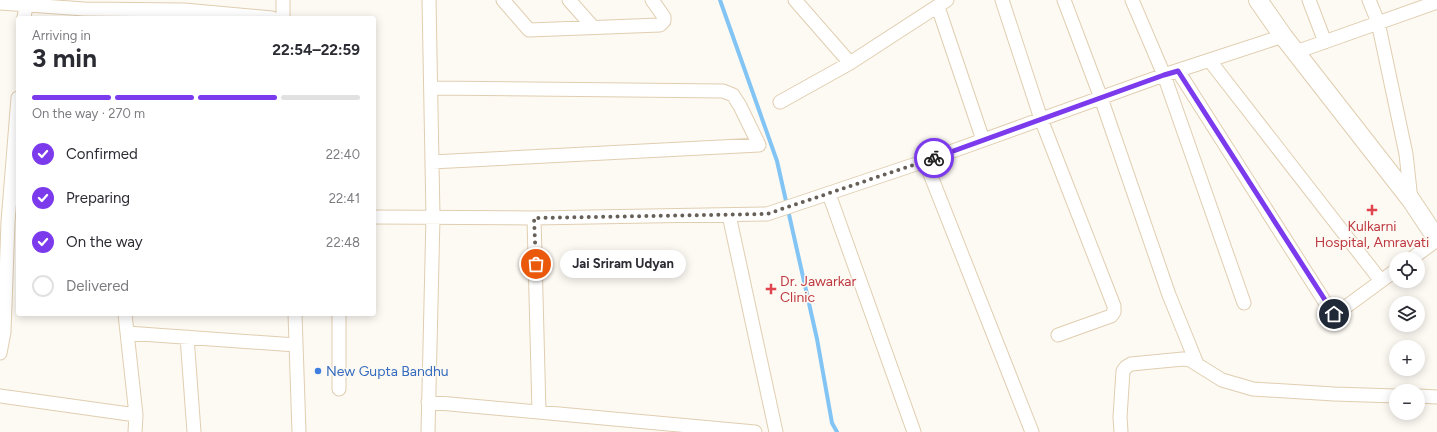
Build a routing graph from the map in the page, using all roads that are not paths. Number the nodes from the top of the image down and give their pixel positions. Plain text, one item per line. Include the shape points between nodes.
1 (283, 0) edge
2 (429, 0) edge
3 (503, 0) edge
4 (569, 0) edge
5 (652, 0) edge
6 (795, 0) edge
7 (805, 0) edge
8 (1002, 0) edge
9 (1064, 0) edge
10 (1132, 0) edge
11 (1258, 0) edge
12 (1309, 0) edge
13 (1369, 0) edge
14 (1437, 2) edge
15 (0, 3) edge
16 (58, 3) edge
17 (942, 3) edge
18 (26, 5) junction
19 (155, 5) edge
20 (83, 14) edge
21 (183, 14) edge
22 (805, 14) junction
23 (24, 16) edge
24 (228, 16) edge
25 (283, 16) edge
26 (1378, 22) junction
27 (592, 27) junction
28 (1283, 36) junction
29 (1325, 42) junction
30 (1296, 52) junction
31 (1210, 61) junction
32 (850, 63) junction
33 (1178, 71) junction
34 (1164, 75) junction
35 (431, 88) junction
36 (1101, 98) junction
37 (780, 102) dead end
38 (1041, 119) junction
39 (16, 126) edge
40 (983, 140) junction
41 (432, 162) junction
42 (925, 162) junction
43 (829, 194) junction
44 (1411, 200) junction
45 (729, 215) junction
46 (376, 217) edge
47 (432, 217) junction
48 (534, 218) junction
49 (9, 222) edge
50 (1437, 239) edge
51 (1420, 252) edge
52 (1389, 275) edge
53 (1381, 281) junction
54 (1244, 303) dead end
55 (125, 316) edge
56 (295, 316) edge
57 (339, 316) edge
58 (2, 332) edge
59 (127, 333) junction
60 (1058, 335) dead end
61 (187, 337) junction
62 (296, 345) junction
63 (0, 353) edge
64 (1197, 364) junction
65 (339, 389) dead end
66 (0, 396) edge
67 (1389, 396) edge
68 (1425, 396) edge
69 (1437, 397) edge
70 (428, 402) junction
71 (539, 412) junction
72 (136, 415) junction
73 (135, 432) edge
74 (194, 432) edge
75 (299, 432) edge
76 (428, 432) edge
77 (755, 432) edge
78 (776, 432) edge
79 (914, 432) edge
80 (1032, 432) edge
81 (1121, 432) edge

1 - 25 street
2 - 35 street
3 - 27 street via 529,30
4 - 27 street
5 - 27 street via 664,17 664,22 660,25
6 - 22 street
7 - 22 street
8 - 38 street
9 - 36 street
10 - 34 street
11 - 28 main road
12 - 29 street
13 - 26 street
14 - 26 street
15 - 18 street
16 - 18 street
16 - 20 street
17 - 32 street
17 - 40 street
18 - 23 street
19 - 20 street
19 - 21 street
21 - 24 street
22 - 32 street
26 - 29 street
26 - 44 street via 1406,154
28 - 30 main road
28 - 31 street
29 - 30 street
30 - 44 main road
31 - 33 street
31 - 53 street
32 - 37 street
33 - 34 street
33 - 53 street via 1332,313 1336,314
34 - 36 street
34 - 54 street
35 - 41 street
35 - 41 street via 723,91 733,95 759,145
36 - 38 street
36 - 64 street
38 - 40 street
38 - 60 street via 1114,306 1111,316
39 - 49 street
40 - 42 street
41 - 47 street
42 - 43 street
42 - 80 street
43 - 45 street via 767,214
43 - 79 street
44 - 50 main road
45 - 48 street
45 - 78 street
46 - 47 street
47 - 48 street
47 - 70 street
48 - 71 street
49 - 58 street
50 - 51 street
52 - 53 street
55 - 59 street
56 - 62 street
57 - 65 street
58 - 63 street
59 - 61 street
59 - 72 street
61 - 62 street
61 - 74 street
62 - 75 street
64 - 67 street via 1222,380 1253,389
64 - 81 street via 1183,359 1131,364 1126,367 1123,371
66 - 72 street
68 - 69 street
70 - 71 street
70 - 76 street
71 - 77 street
72 - 73 street

